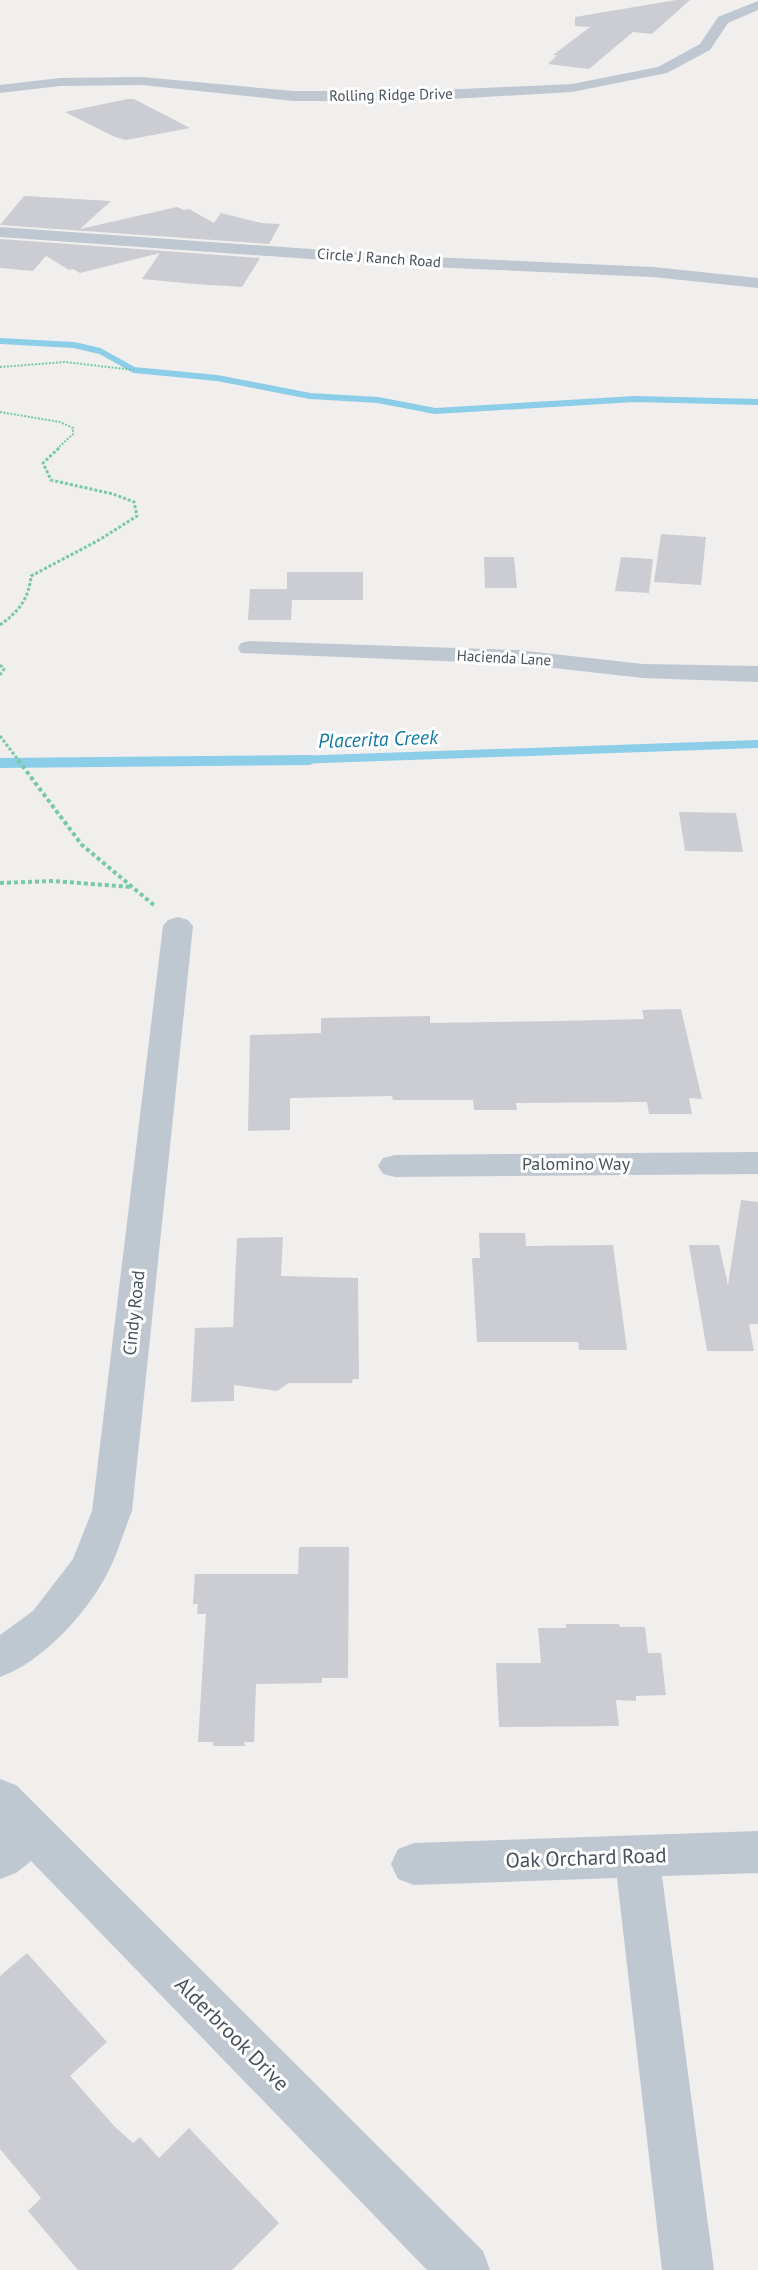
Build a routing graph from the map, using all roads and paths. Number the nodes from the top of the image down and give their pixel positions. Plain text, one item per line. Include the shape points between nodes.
1 (758, 5) edge
2 (0, 89) edge
3 (0, 232) edge
4 (758, 283) edge
5 (0, 367) edge
6 (134, 370) dead end
7 (0, 412) edge
8 (0, 625) edge
9 (250, 648) dead end
10 (0, 665) edge
11 (758, 674) edge
12 (0, 675) edge
13 (0, 736) edge
14 (0, 883) edge
15 (132, 887) junction
16 (178, 926) joint
17 (758, 1163) edge
18 (395, 1166) dead end
19 (0, 1659) edge
20 (0, 1799) edge
21 (17, 1845) edge
22 (758, 1852) edge
23 (637, 1857) junction
24 (414, 1864) dead end
25 (464, 2270) edge
26 (688, 2270) edge

1 - 2 street, Rolling Ridge Drive via 723,20 705,47 662,70 572,88 417,96 293,96 142,81 60,82
3 - 4 street, Circle J Ranch Road via 409,261 653,272
5 - 6 path via 64,362
7 - 8 path via 60,422 73,428 73,434 43,463 51,480 134,502 137,516 118,531 31,576 30,593 18,612
9 - 11 street, Hacienda Lane via 518,657 643,671
10 - 12 path via 4,669
13 - 15 path via 82,845
14 - 15 path via 53,880
15 - 16 path
16 - 19 street, Cindy Road via 112,1511 90,1567 48,1623
17 - 18 street, Palomino Way
20 - 21 street, Alderbrook Drive
21 - 25 street, Alderbrook Drive
22 - 23 street, Oak Orchard Road
23 - 24 street, Oak Orchard Road
23 - 26 street

